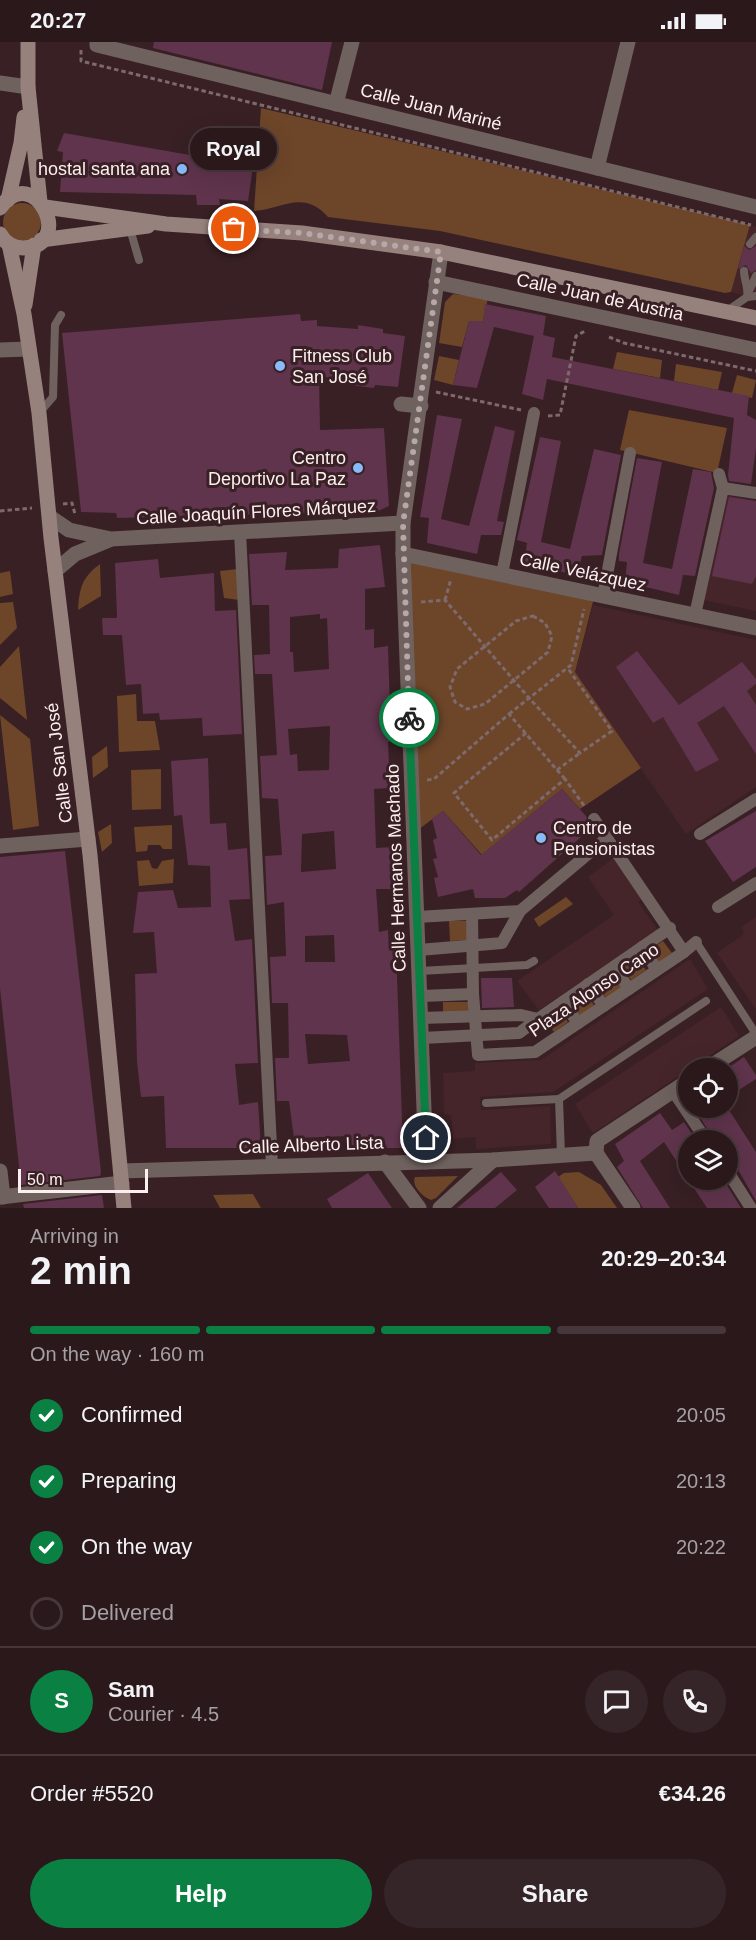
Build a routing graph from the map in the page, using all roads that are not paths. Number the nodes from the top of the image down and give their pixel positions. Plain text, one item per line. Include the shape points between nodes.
1 (28, 42) edge
2 (352, 42) edge
3 (628, 42) edge
4 (97, 44) edge
5 (0, 83) edge
6 (28, 87) junction
7 (336, 104) junction
8 (597, 168) junction
9 (3, 204) edge
10 (43, 204) junction
11 (756, 207) edge
12 (166, 224) junction
13 (130, 229) junction
14 (756, 237) edge
15 (3, 238) edge
16 (38, 243) junction
17 (750, 244) dead end
18 (441, 252) junction
19 (139, 260) dead end
20 (744, 270) dead end
21 (756, 276) edge
22 (436, 282) junction
23 (752, 293) edge
24 (726, 311) junction
25 (24, 314) junction
26 (61, 315) dead end
27 (756, 318) edge
28 (28, 349) junction
29 (0, 350) edge
30 (756, 350) edge
31 (401, 404) dead end
32 (421, 406) junction
33 (39, 413) junction
34 (534, 413) road end
35 (630, 453) dead end
36 (719, 474) dead end
37 (723, 488) junction
38 (756, 494) edge
39 (50, 512) junction
40 (403, 524) junction
41 (240, 532) junction
42 (111, 539) junction
43 (403, 554) junction
44 (55, 571) junction
45 (502, 574) junction
46 (596, 594) junction
47 (695, 615) junction
48 (756, 628) edge
49 (756, 799) edge
50 (594, 819) road end
51 (700, 834) dead end
52 (607, 838) junction
53 (88, 839) junction
54 (0, 846) edge
55 (756, 883) edge
56 (718, 907) dead end
57 (520, 911) junction
58 (472, 914) junction
59 (417, 917) junction
60 (670, 928) junction
61 (696, 942) joint
62 (472, 946) junction
63 (642, 947) junction
64 (419, 950) junction
65 (684, 952) junction
66 (534, 961) dead end
67 (614, 967) junction
68 (471, 968) junction
69 (657, 970) junction
70 (420, 971) junction
71 (588, 984) junction
72 (629, 989) junction
73 (473, 994) junction
74 (421, 996) junction
75 (706, 1001) dead end
76 (563, 1002) junction
77 (604, 1006) junction
78 (475, 1016) junction
79 (422, 1018) junction
80 (538, 1019) junction
81 (578, 1023) junction
82 (756, 1035) edge
83 (476, 1036) junction
84 (422, 1038) junction
85 (723, 1058) edge
86 (678, 1088) edge
87 (673, 1091) junction
88 (559, 1100) junction
89 (486, 1102) dead end
90 (699, 1130) edge
91 (596, 1152) junction
92 (561, 1155) junction
93 (493, 1160) junction
94 (385, 1162) junction
95 (426, 1162) junction
96 (272, 1166) junction
97 (0, 1171) edge
98 (122, 1177) junction
99 (738, 1188) edge
100 (1, 1197) edge
101 (27, 1201) edge
102 (124, 1208) edge
103 (419, 1208) edge
104 (440, 1208) edge
105 (633, 1208) edge
106 (751, 1208) edge

1 - 6 main road
2 - 7 street
3 - 8 street
4 - 7 street, Calle Juan Mariné
5 - 6 street
6 - 9 main road via 21,143
6 - 10 main road
7 - 8 street, Calle Juan Mariné
8 - 11 street, Calle Juan Mariné
9 - 10 main road via 27,195
10 - 12 main road
10 - 16 main road via 49,225
12 - 13 main road
12 - 18 main road via 302,233
13 - 16 main road
13 - 19 lane
14 - 17 lane
15 - 16 main road via 26,248
15 - 25 main road
16 - 25 main road
18 - 22 street, Calle Hermanos Machado
18 - 24 main road
20 - 23 lane
21 - 23 lane
22 - 30 street, Calle Juan de Austria
22 - 32 street, Calle Hermanos Machado via 425,311
23 - 24 lane
24 - 27 main road
25 - 28 main road, Calle San José
26 - 33 lane via 55,325 53,397
28 - 29 street
28 - 33 main road, Calle San José
31 - 32 street
32 - 40 street, Calle Hermanos Machado
33 - 39 main road, Calle San José
34 - 45 street
35 - 46 street
36 - 37 street
37 - 38 street
37 - 47 street
39 - 42 street, Calle Joaquín Flores Márquez via 69,530
39 - 44 main road, Calle San José
40 - 41 street, Calle Joaquín Flores Márquez
40 - 43 street, Calle Hermanos Machado
41 - 42 street, Calle Joaquín Flores Márquez
41 - 96 street
42 - 44 street, Calle Joaquín Flores Márquez via 75,554
43 - 45 street, Calle Velázquez
43 - 59 street, Calle Hermanos Machado
44 - 53 main road, Calle San José
45 - 46 street, Calle Velázquez
46 - 47 street, Calle Velázquez
47 - 48 street, Calle Velázquez
49 - 51 street
50 - 52 street, Plaza Alonso Cano
52 - 57 street
52 - 60 street, Plaza Alonso Cano
53 - 54 street
53 - 98 main road, Calle San José
55 - 56 street
57 - 58 street
57 - 62 street via 502,943
58 - 59 street
58 - 62 street
59 - 64 street, Calle Hermanos Machado
60 - 63 street, Plaza Alonso Cano
60 - 65 street, Plaza Alonso Cano
61 - 65 street
61 - 82 lane
62 - 64 street
62 - 68 street
63 - 67 street, Plaza Alonso Cano
63 - 69 street
64 - 70 street, Calle Hermanos Machado
65 - 69 street, Plaza Alonso Cano
66 - 68 lane via 527,965
67 - 71 street, Plaza Alonso Cano
67 - 72 street
68 - 70 lane
68 - 73 street
69 - 72 street, Plaza Alonso Cano
70 - 74 street, Calle Hermanos Machado
71 - 76 street, Plaza Alonso Cano
71 - 77 street
72 - 77 street, Plaza Alonso Cano
73 - 74 street
73 - 78 street
74 - 79 street, Calle Hermanos Machado
75 - 88 lane
76 - 80 street, Plaza Alonso Cano
76 - 81 street
77 - 81 street, Plaza Alonso Cano
78 - 79 street, Plaza Alonso Cano
78 - 80 street, Plaza Alonso Cano via 521,1015
78 - 83 street
79 - 84 street, Calle Hermanos Machado
80 - 83 street, Plaza Alonso Cano via 519,1033
81 - 83 street, Plaza Alonso Cano via 535,1052 478,1055
82 - 85 street
83 - 84 street, Plaza Alonso Cano
84 - 95 street, Calle Hermanos Machado
86 - 87 street
87 - 90 street
87 - 91 street via 597,1141
88 - 89 lane
88 - 92 lane
91 - 92 street, Calle Alberto Lista
91 - 105 street
92 - 93 street, Calle Alberto Lista
93 - 95 street, Calle Alberto Lista
93 - 104 street
94 - 95 street, Calle Alberto Lista
94 - 96 street, Calle Alberto Lista
94 - 103 street
96 - 98 street, Calle Alberto Lista
97 - 100 street
98 - 101 street, Calle Alberto Lista
98 - 102 main road, Calle San José
99 - 106 street
100 - 101 street, Calle Alberto Lista

